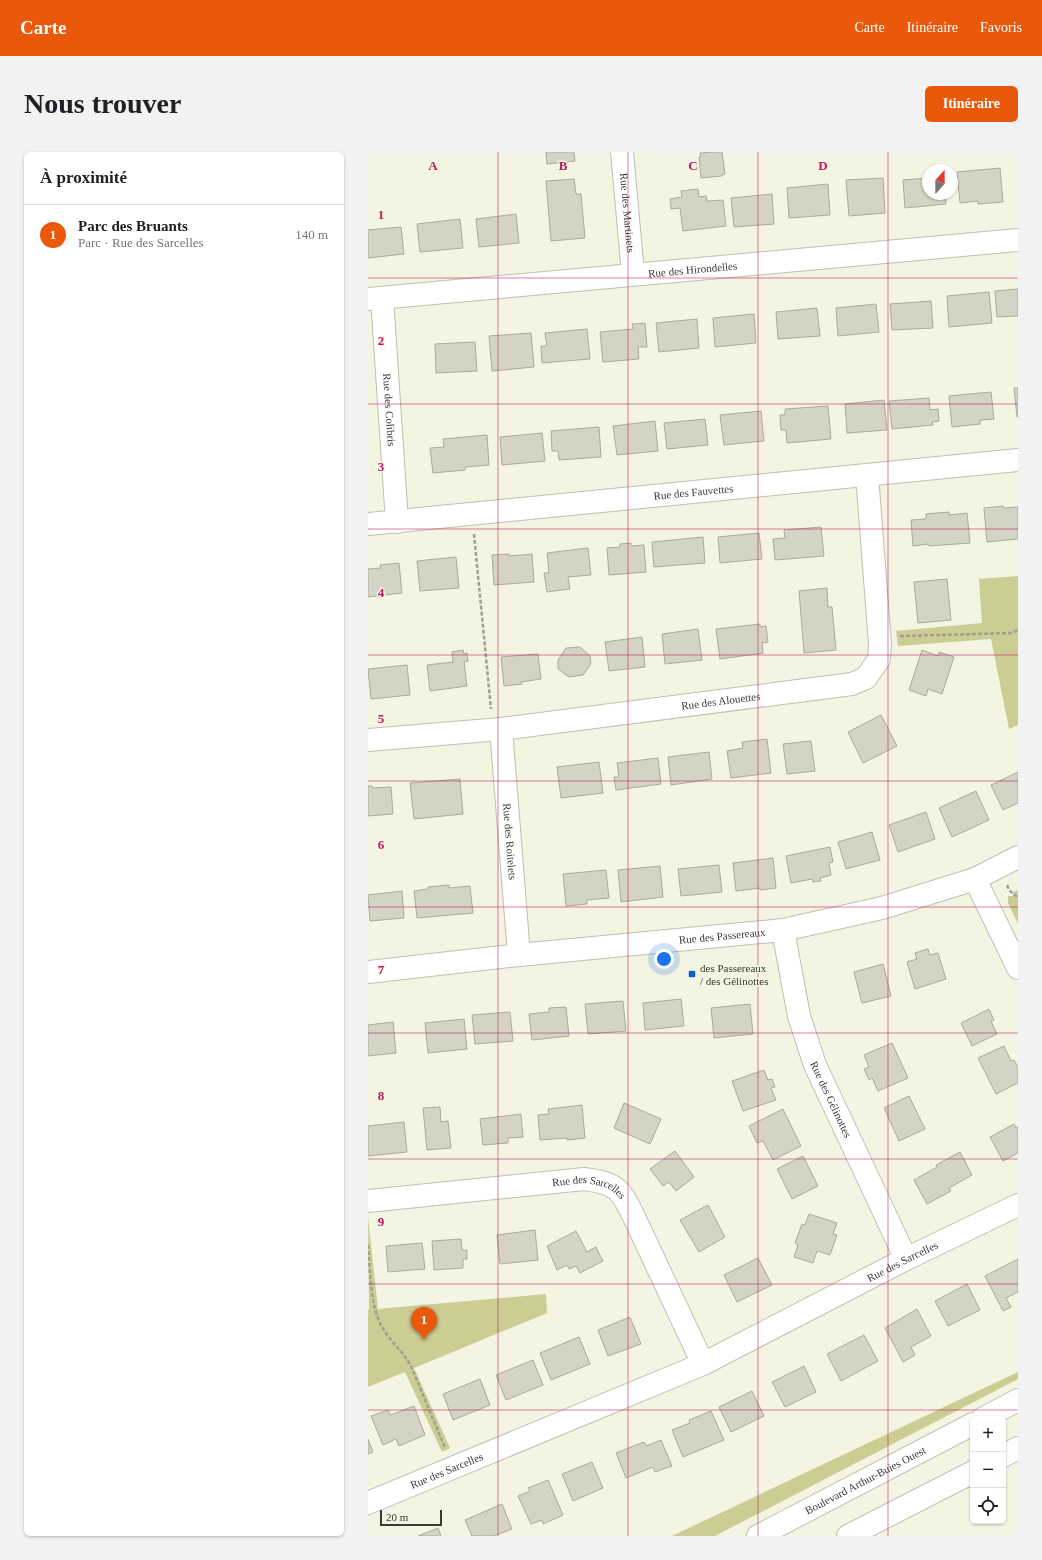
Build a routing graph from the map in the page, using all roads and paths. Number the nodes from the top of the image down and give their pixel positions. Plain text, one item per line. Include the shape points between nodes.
1 (622, 152) edge
2 (1018, 240) edge
3 (633, 274) junction
4 (375, 299) edge
5 (1018, 460) edge
6 (867, 475) junction
7 (472, 514) junction
8 (397, 522) junction
9 (368, 524) edge
10 (1018, 630) edge
11 (880, 637) junction
12 (497, 729) junction
13 (368, 740) edge
14 (1018, 857) edge
15 (975, 879) junction
16 (783, 930) junction
17 (520, 955) junction
18 (1018, 968) edge
19 (368, 972) edge
20 (368, 1201) edge
21 (1018, 1205) edge
22 (368, 1245) edge
23 (906, 1259) junction
24 (703, 1364) junction
25 (1018, 1400) edge
26 (988, 1416) edge
27 (970, 1426) edge
28 (1018, 1448) edge
29 (1006, 1454) edge
30 (453, 1469) junction
31 (970, 1474) edge
32 (368, 1503) edge
33 (758, 1536) edge
34 (848, 1536) edge

1 - 3 street, Rue des Martinets
2 - 3 street, Rue des Hirondelles
3 - 4 street, Rue des Hirondelles
4 - 8 street, Rue des Colibris
5 - 6 street, Rue des Fauvettes
6 - 7 street, Rue des Fauvettes
6 - 11 street, Rue des Alouettes
7 - 8 street, Rue des Fauvettes
7 - 12 path
8 - 9 street, Rue des Fauvettes
10 - 11 path via 1012,633
11 - 12 street, Rue des Alouettes via 879,659 866,678 852,684
12 - 13 street, Rue des Alouettes
12 - 17 street, Rue des Roitelets
14 - 15 street, Rue des Passereaux
15 - 16 street, Rue des Passereaux via 882,908
15 - 18 street
16 - 17 street, Rue des Passereaux
16 - 23 street, Rue des Gélinottes via 799,1016 814,1065
17 - 19 street, Rue des Passereaux
20 - 24 street, Rue des Sarcelles via 584,1179 601,1181 616,1187 626,1200
21 - 23 street, Rue des Sarcelles
22 - 30 path via 375,1311 389,1339 411,1366
23 - 24 street, Rue des Sarcelles
24 - 30 street, Rue des Sarcelles
25 - 26 street
27 - 33 street, Boulevard Arthur-Buies Ouest
28 - 29 street
30 - 32 street, Rue des Sarcelles
31 - 34 street

